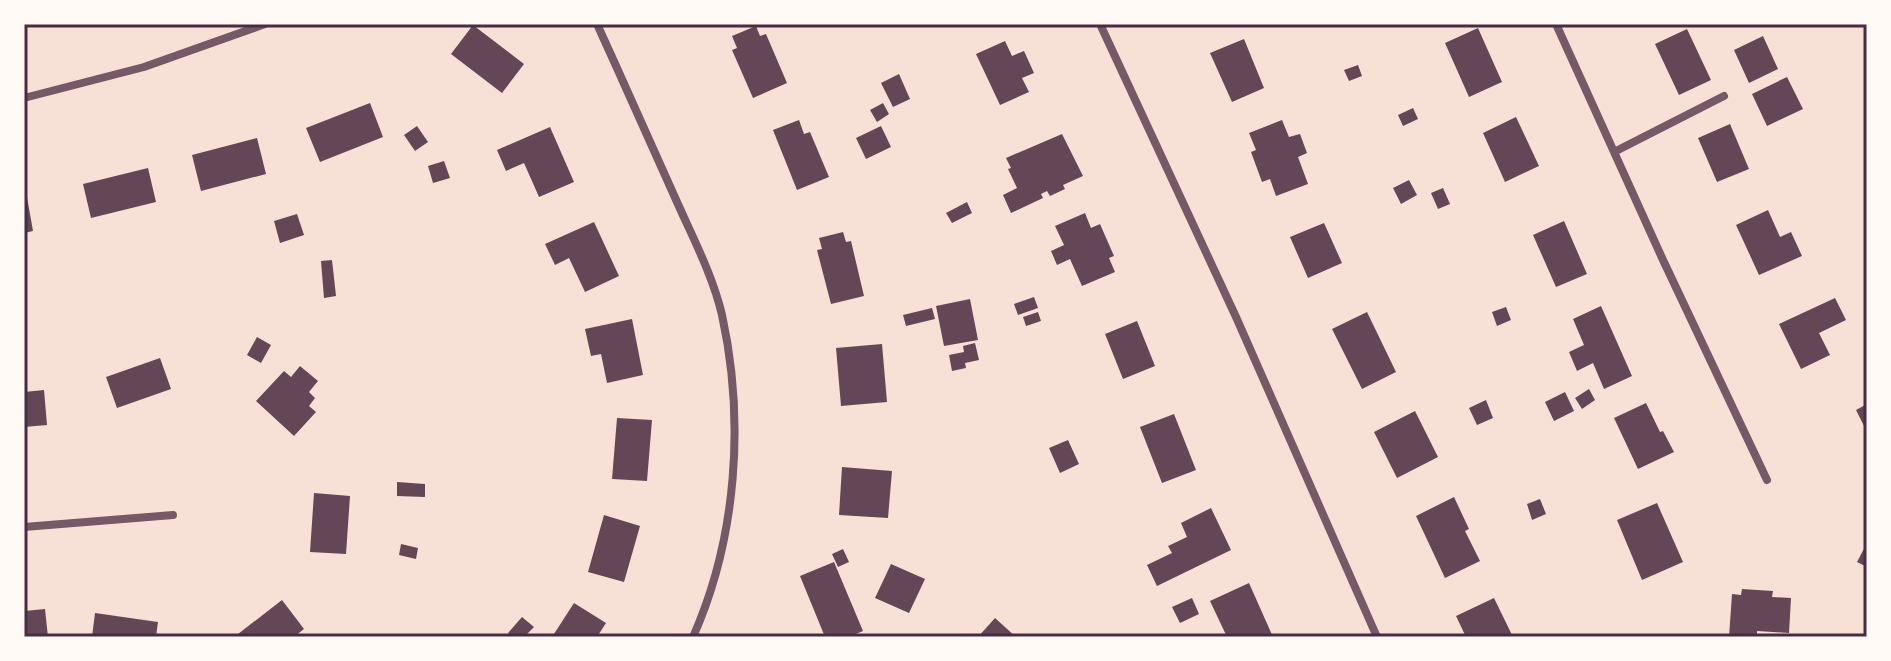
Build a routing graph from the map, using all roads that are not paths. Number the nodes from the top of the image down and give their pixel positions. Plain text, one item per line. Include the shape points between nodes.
1 (265, 24) edge
2 (597, 24) edge
3 (1100, 24) edge
4 (1556, 24) edge
5 (1724, 96) dead end
6 (24, 98) edge
7 (1614, 152) junction
8 (1767, 480) dead end
9 (173, 515) dead end
10 (24, 527) edge
11 (693, 637) edge
12 (1377, 637) edge

1 - 6 street via 144,67
2 - 11 street via 722,314 734,466 720,561
3 - 12 street
4 - 7 street
5 - 7 street
7 - 8 street
9 - 10 street

